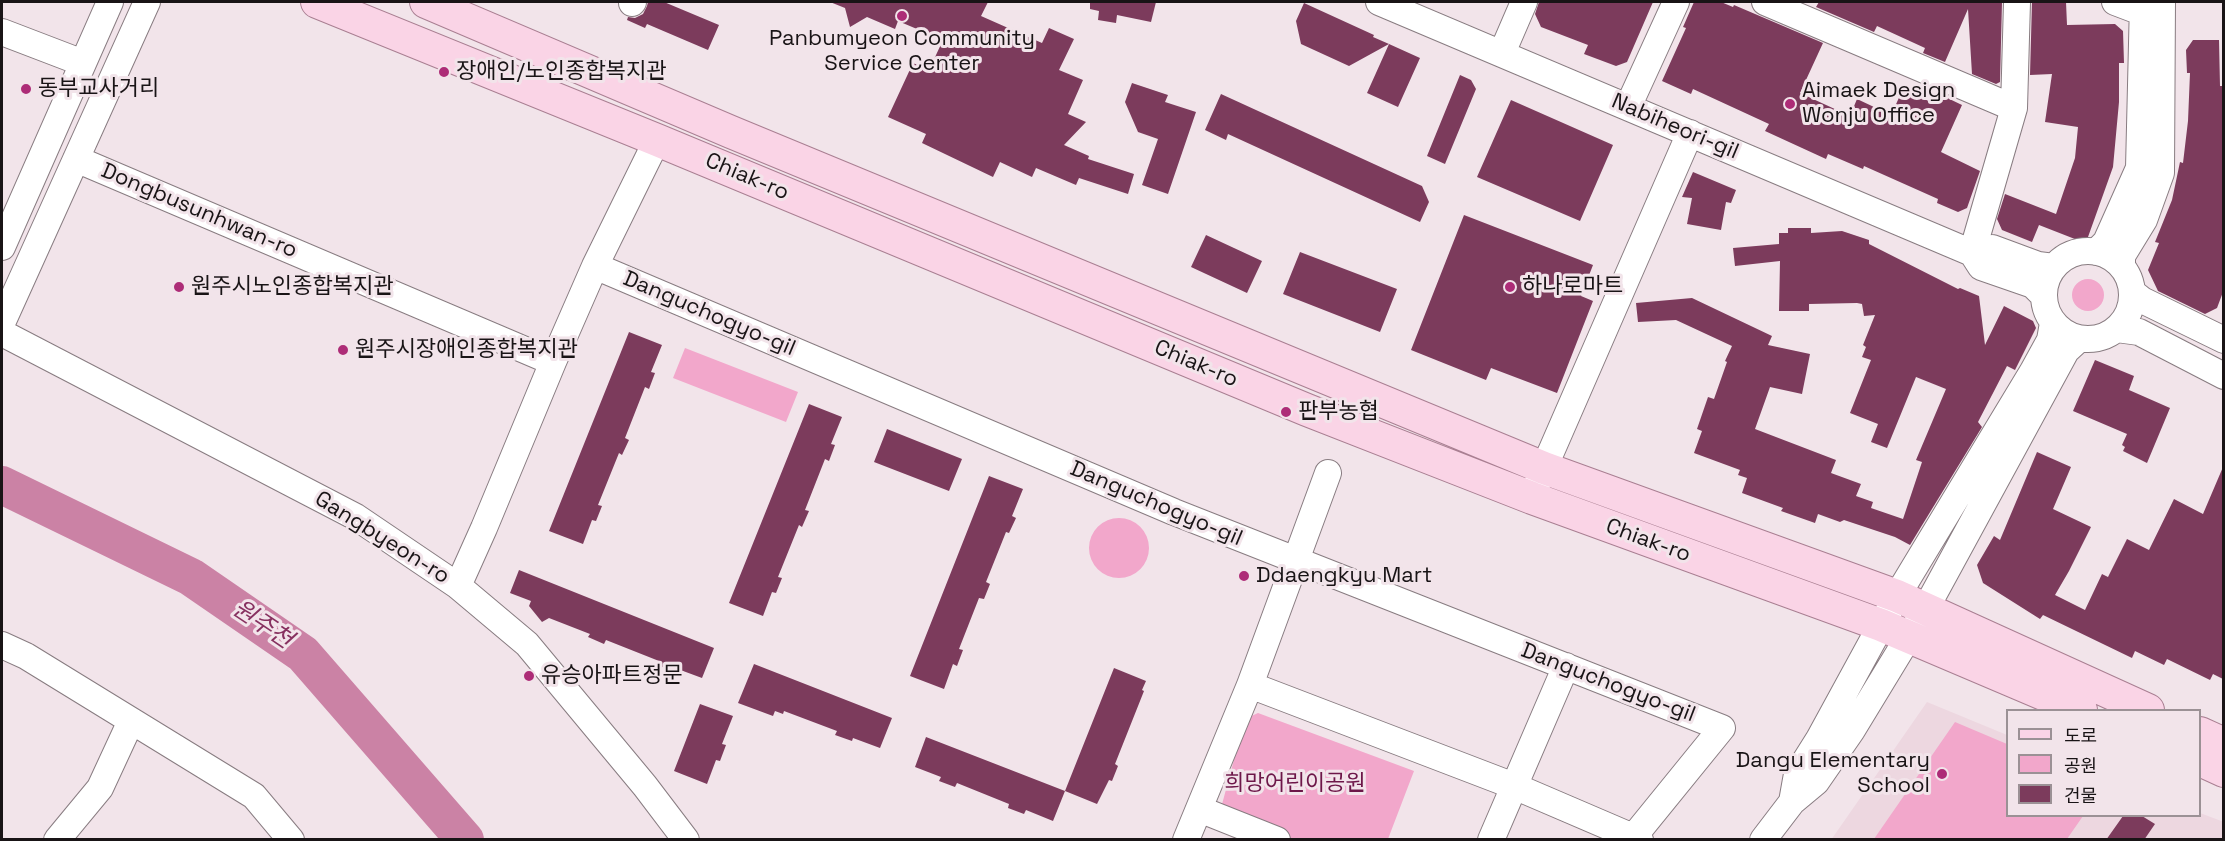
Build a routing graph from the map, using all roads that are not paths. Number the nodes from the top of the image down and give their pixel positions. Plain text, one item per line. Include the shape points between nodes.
1 (111, 2) edge
2 (147, 2) edge
3 (317, 2) edge
4 (426, 2) edge
5 (1379, 2) edge
6 (1524, 2) edge
7 (1676, 2) edge
8 (1765, 2) edge
9 (2017, 2) edge
10 (2115, 2) edge
11 (2150, 5) edge
12 (2, 32) edge
13 (1502, 54) junction
14 (83, 63) junction
15 (1628, 107) junction
16 (2014, 108) junction
17 (1690, 133) junction
18 (657, 140) junction
19 (76, 159) junction
20 (2, 247) edge
21 (2096, 252) junction
22 (1972, 253) junction
23 (595, 266) junction
24 (2054, 267) junction
25 (2122, 267) junction
26 (2132, 292) junction
27 (2043, 295) junction
28 (2, 323) edge
29 (2053, 323) junction
30 (2117, 328) junction
31 (2, 333) edge
32 (2079, 339) junction
33 (2223, 340) edge
34 (553, 362) junction
35 (2223, 376) edge
36 (1544, 468) junction
37 (1328, 473) dead end
38 (1532, 498) junction
39 (1295, 561) junction
40 (458, 586) junction
41 (1897, 596) junction
42 (1925, 610) junction
43 (1894, 632) junction
44 (2, 645) edge
45 (1566, 666) junction
46 (1250, 685) junction
47 (2076, 709) edge
48 (2144, 709) edge
49 (131, 720) junction
50 (2201, 734) edge
51 (2223, 744) edge
52 (2201, 761) edge
53 (2223, 771) edge
54 (1514, 786) junction
55 (1199, 809) junction
56 (1635, 838) edge
57 (57, 840) edge
58 (291, 840) edge
59 (686, 840) edge
60 (1186, 840) edge
61 (1277, 840) edge
62 (1491, 840) edge
63 (1763, 840) edge

1 - 14 street
2 - 19 street, Dongbusunhwan-ro
3 - 18 main road, Chiak-ro
4 - 36 main road, Chiak-ro
5 - 13 street, Nabiheori-gil
6 - 13 street
7 - 15 street
8 - 16 street
9 - 16 street
10 - 11 street
11 - 21 street via 2139,168 2106,242
11 - 25 street via 2161,173 2144,220 2122,256
12 - 14 street
13 - 15 street, Nabiheori-gil
14 - 20 street
15 - 17 street, Nabiheori-gil
16 - 22 street
17 - 22 street, Nabiheori-gil
17 - 36 street
18 - 23 street
18 - 38 main road, Chiak-ro via 1306,410
19 - 28 street, Dongbusunhwan-ro
19 - 34 street, Dongbusunhwan-ro
21 - 24 street via 2080,252
21 - 25 street
22 - 24 street via 1992,248
22 - 27 street via 1981,267 2033,285
23 - 34 street
23 - 39 street, Danguchogyo-gil
24 - 27 street
25 - 26 street
26 - 30 street via 2131,306
26 - 33 street
27 - 29 street
29 - 32 street
29 - 41 street via 2050,340 2033,371
30 - 32 street via 2106,336
30 - 35 street via 2139,332
31 - 40 street, Gangbyeon-ro via 356,517
32 - 42 street via 2066,351
34 - 40 street
36 - 38 street
36 - 41 main road, Chiak-ro
37 - 39 street
38 - 43 main road, Chiak-ro
39 - 45 street, Danguchogyo-gil
39 - 46 street
40 - 59 street, Gangbyeon-ro via 527,644
41 - 42 main road, Chiak-ro
41 - 43 street
42 - 43 street
42 - 48 main road, Chiak-ro
43 - 47 main road, Chiak-ro
43 - 63 street via 1852,730 1816,782 1791,802
44 - 49 street
45 - 54 street
45 - 56 street, Danguchogyo-gil via 1722,728
46 - 54 street
46 - 55 street
49 - 57 street via 100,788
49 - 58 street via 254,796
50 - 51 main road
52 - 53 main road
54 - 56 street
54 - 62 street
55 - 60 street
55 - 61 street

